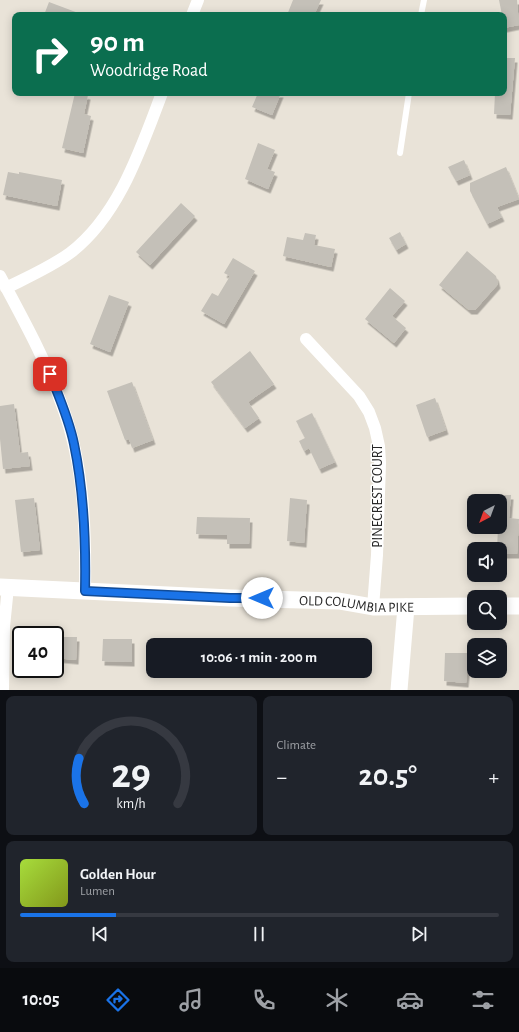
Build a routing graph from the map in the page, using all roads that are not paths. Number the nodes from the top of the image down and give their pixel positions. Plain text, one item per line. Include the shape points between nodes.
1 (198, 0) edge
2 (424, 0) edge
3 (193, 12) edge
4 (422, 12) edge
5 (161, 96) edge
6 (409, 96) edge
7 (400, 153) dead end
8 (0, 276) edge
9 (6, 288) junction
10 (306, 339) dead end
11 (4, 587) edge
12 (85, 591) junction
13 (467, 606) edge
14 (507, 606) edge
15 (519, 606) edge
16 (373, 607) junction
17 (406, 607) junction
18 (3, 690) edge
19 (399, 690) edge

1 - 3 street
2 - 4 lane
5 - 9 street via 137,158 101,220 70,253
6 - 7 lane
8 - 9 street
9 - 12 street via 50,374 74,443 85,525
10 - 16 street, PINECREST COURT via 360,396 375,428 380,463
11 - 12 street, OLD COLUMBIA PIKE
11 - 18 street
12 - 16 street, OLD COLUMBIA PIKE via 339,600
13 - 17 street, OLD COLUMBIA PIKE
14 - 15 street
16 - 17 street, OLD COLUMBIA PIKE
17 - 19 street

